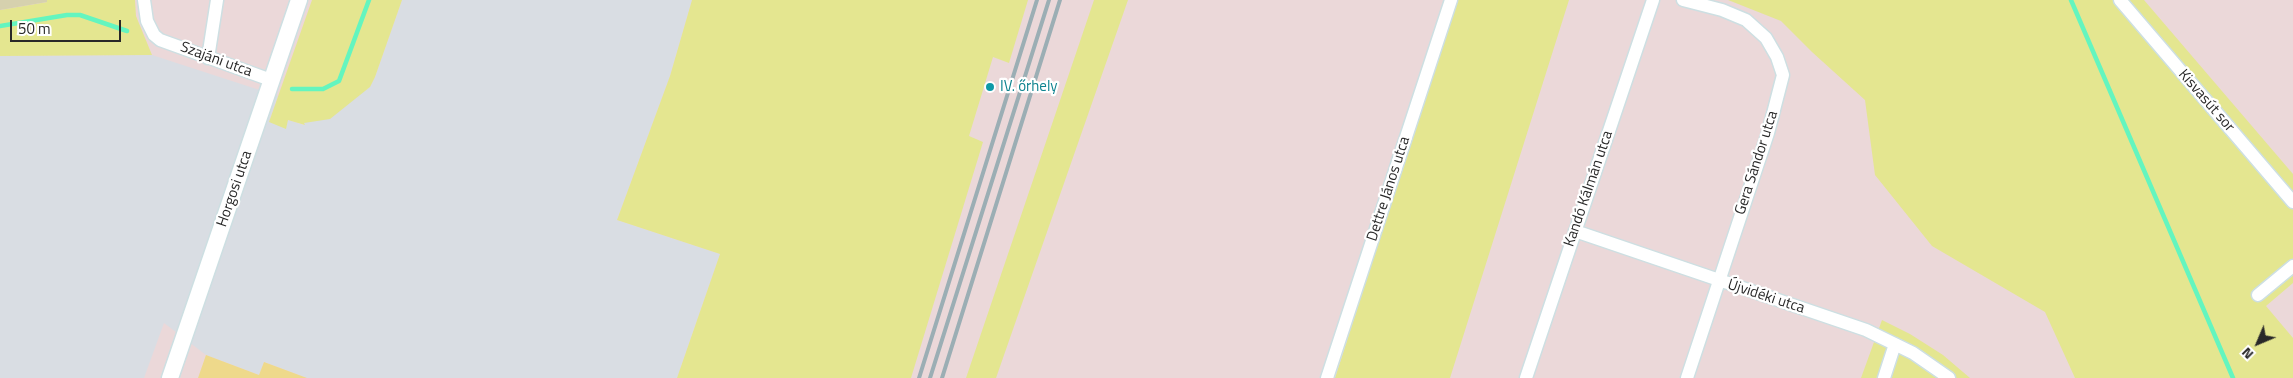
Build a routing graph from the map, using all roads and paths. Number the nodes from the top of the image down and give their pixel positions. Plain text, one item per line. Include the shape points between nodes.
1 (144, 0) edge
2 (217, 0) edge
3 (299, 0) edge
4 (1451, 0) edge
5 (1653, 0) edge
6 (1683, 0) edge
7 (2120, 0) edge
8 (208, 58) junction
9 (271, 80) junction
10 (2293, 202) edge
11 (1575, 231) junction
12 (2293, 266) edge
13 (1719, 282) junction
14 (2258, 295) dead end
15 (1895, 344) junction
16 (170, 378) edge
17 (1328, 378) edge
18 (1526, 378) edge
19 (1687, 378) edge
20 (1884, 378) edge
21 (1949, 378) edge

1 - 8 street, Szajáni utca via 147,21 154,36
2 - 8 street
3 - 9 street, Horgosi utca
4 - 17 street, Dettre János utca
5 - 11 street, Kandó Kálmán utca
6 - 13 street, Gera Sándor utca via 1746,20 1766,38 1783,75 1768,133
7 - 10 street, Kisvasút sor
8 - 9 street, Szajáni utca
9 - 16 street, Horgosi utca
11 - 13 street, Újvidéki utca
11 - 18 street, Kandó Kálmán utca
12 - 14 street
13 - 15 street, Újvidéki utca via 1866,330
13 - 19 street, Gera Sándor utca
15 - 20 street
15 - 21 street, Újvidéki utca via 1930,363

